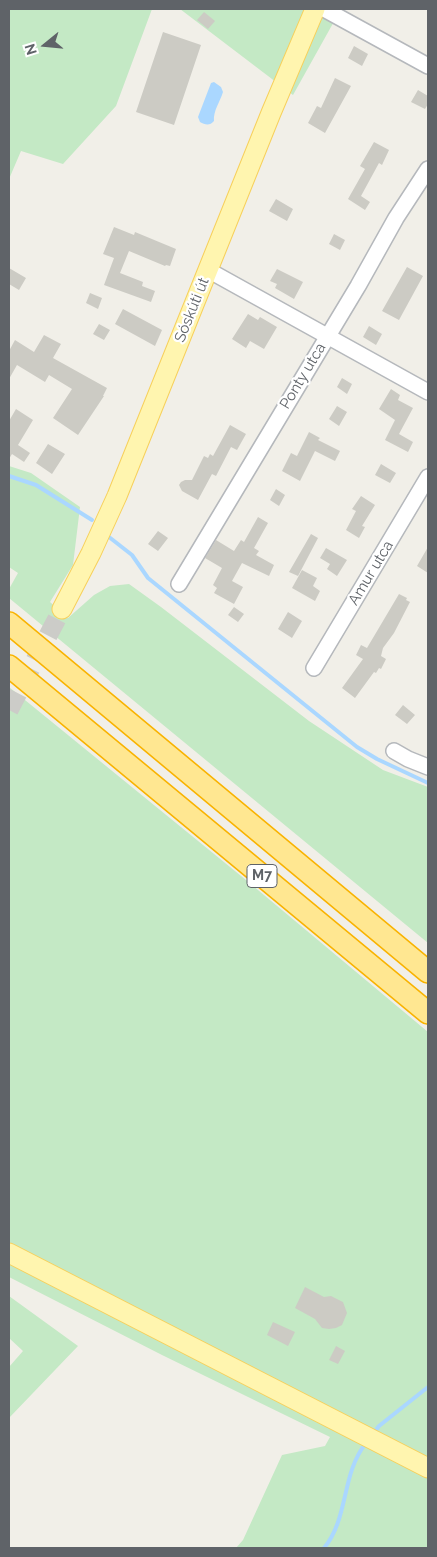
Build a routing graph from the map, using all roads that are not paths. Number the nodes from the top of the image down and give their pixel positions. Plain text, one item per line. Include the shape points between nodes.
1 (315, 9) edge
2 (324, 9) edge
3 (428, 66) edge
4 (428, 169) edge
5 (208, 270) junction
6 (327, 336) junction
7 (428, 392) edge
8 (428, 477) edge
9 (179, 584) dead end
10 (62, 609) tunnel mouth
11 (9, 623) edge
12 (9, 666) edge
13 (314, 668) dead end
14 (394, 751) dead end
15 (428, 767) edge
16 (428, 972) edge
17 (428, 1013) edge
18 (9, 1253) edge
19 (428, 1468) edge

1 - 5 main road, Sóskúti út
2 - 3 street
4 - 6 street, Ponty utca
5 - 6 street
5 - 10 main road, Sóskúti út via 117,496
6 - 7 street
6 - 9 street, Ponty utca
8 - 13 street, Amur utca
11 - 16 highway, M7
12 - 17 highway, M7
14 - 15 street
18 - 19 main road

